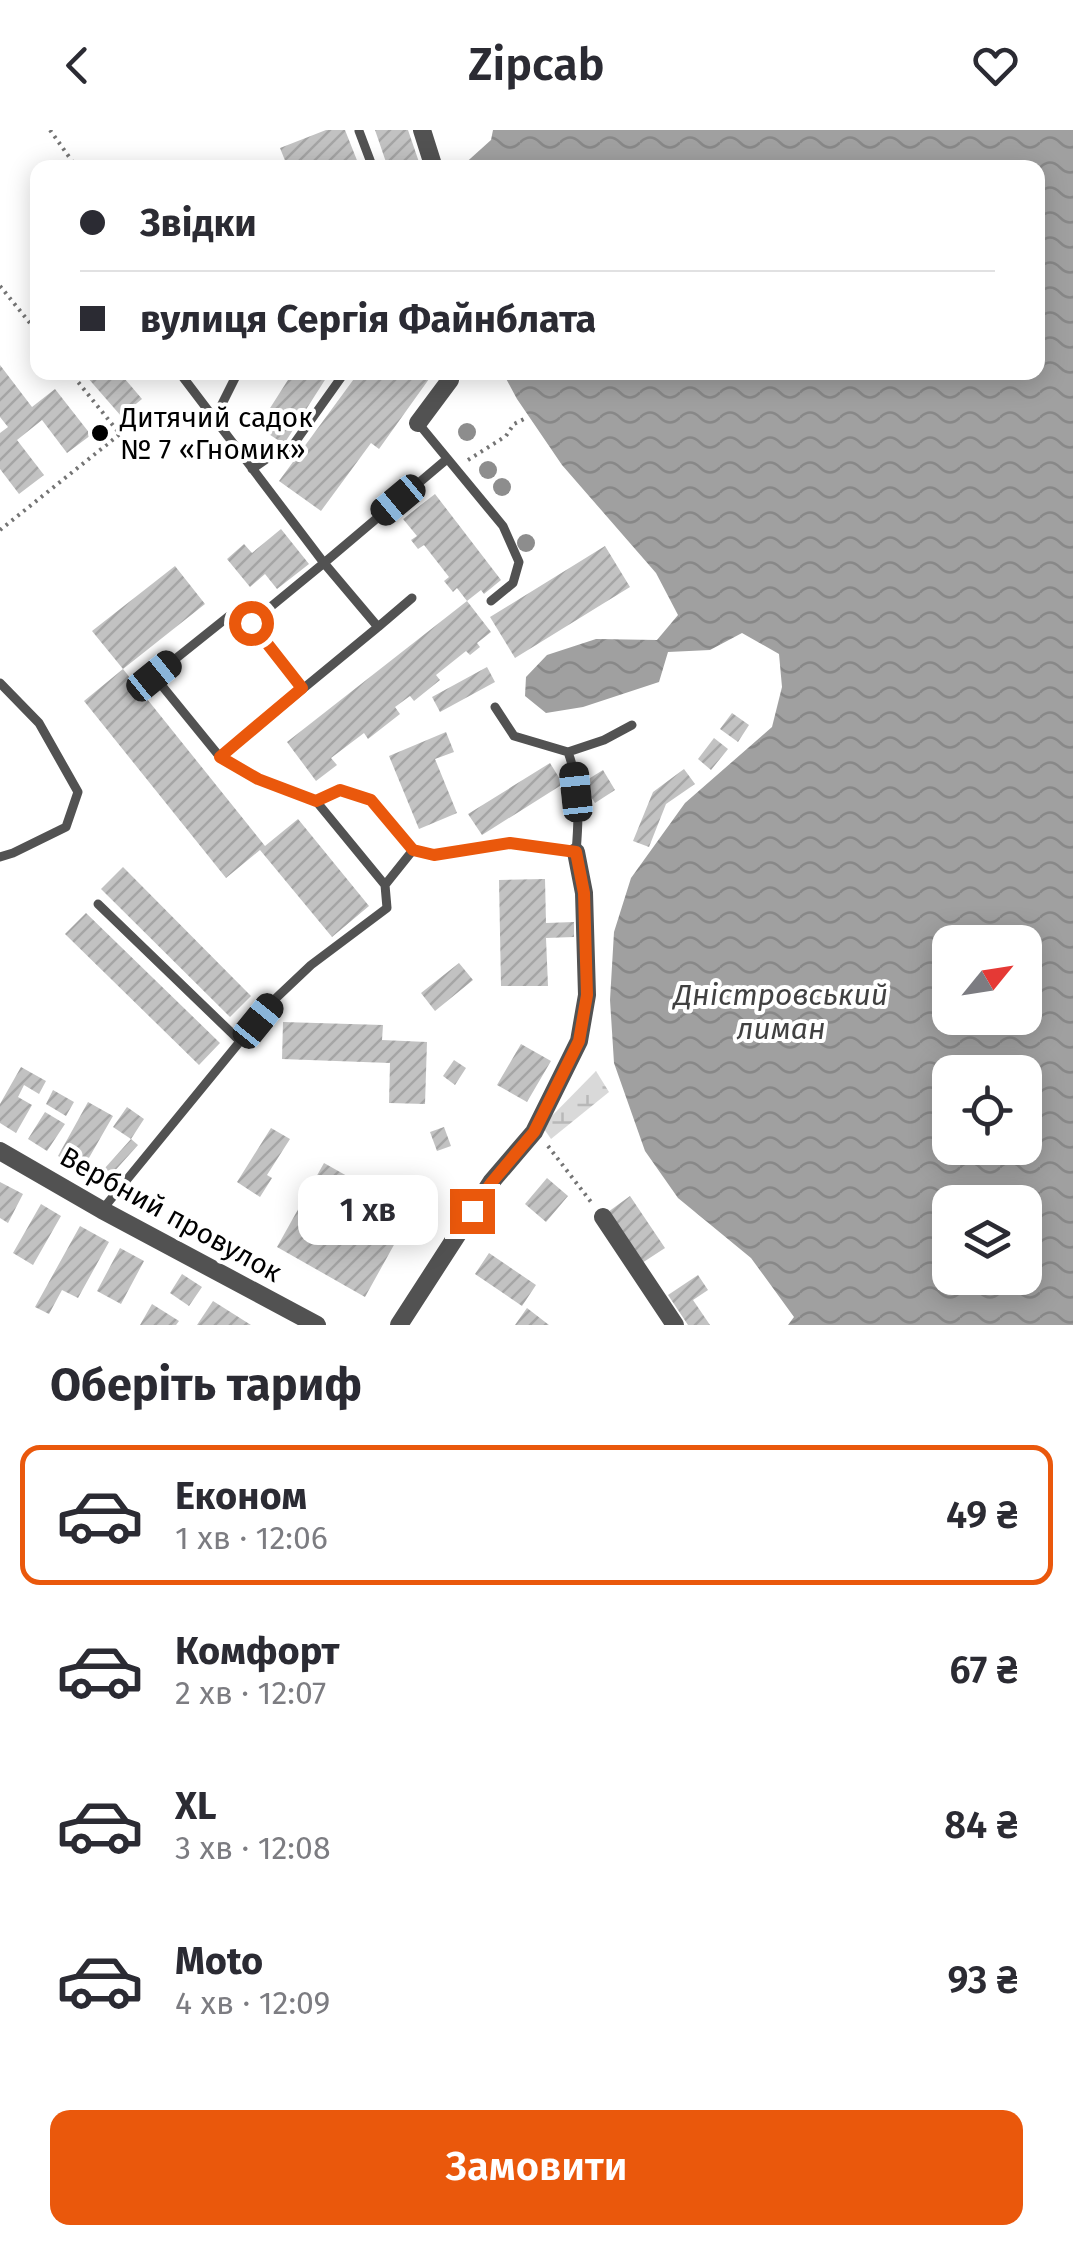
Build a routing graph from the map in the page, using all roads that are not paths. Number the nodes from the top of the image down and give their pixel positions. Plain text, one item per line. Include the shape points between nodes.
1 (422, 130) edge
2 (359, 131) edge
3 (370, 160) edge
4 (431, 160) edge
5 (184, 380) edge
6 (234, 380) edge
7 (339, 380) edge
8 (450, 380) edge
9 (214, 420) junction
10 (418, 423) joint
11 (448, 459) junction
12 (252, 469) junction
13 (324, 563) junction
14 (412, 598) dead end
15 (491, 602) dead end
16 (251, 623) junction
17 (378, 627) junction
18 (0, 683) edge
19 (302, 688) junction
20 (495, 707) dead end
21 (632, 725) dead end
22 (568, 752) junction
23 (220, 757) junction
24 (316, 801) junction
25 (413, 850) junction
26 (576, 852) junction
27 (0, 857) edge
28 (385, 884) junction
29 (98, 904) dead end
30 (240, 1042) junction
31 (0, 1150) edge
32 (102, 1210) junction
33 (603, 1218) road end
34 (317, 1325) edge
35 (398, 1325) edge
36 (676, 1325) edge

1 - 4 street
2 - 3 lane
5 - 9 lane
6 - 9 lane
7 - 12 lane via 286,454
8 - 10 street
9 - 12 lane
10 - 11 lane
11 - 13 lane
11 - 15 lane via 503,526 520,562 513,583
12 - 13 lane
13 - 16 lane
13 - 17 lane
14 - 17 lane
16 - 19 lane
16 - 23 lane via 239,608 154,676
17 - 19 lane
18 - 27 lane via 39,723 78,792 66,826
19 - 23 lane
20 - 22 lane via 514,736
21 - 22 lane
22 - 26 lane via 579,815
23 - 24 lane
24 - 25 lane via 340,790 371,800
24 - 28 lane
25 - 26 lane via 434,855 510,843
25 - 28 lane
26 - 35 street via 587,978 579,1041 534,1132 492,1182
28 - 30 lane via 388,908 311,965
29 - 30 lane
30 - 32 lane
31 - 32 street, Вербний провулок
32 - 34 street, Вербний провулок
33 - 36 street

